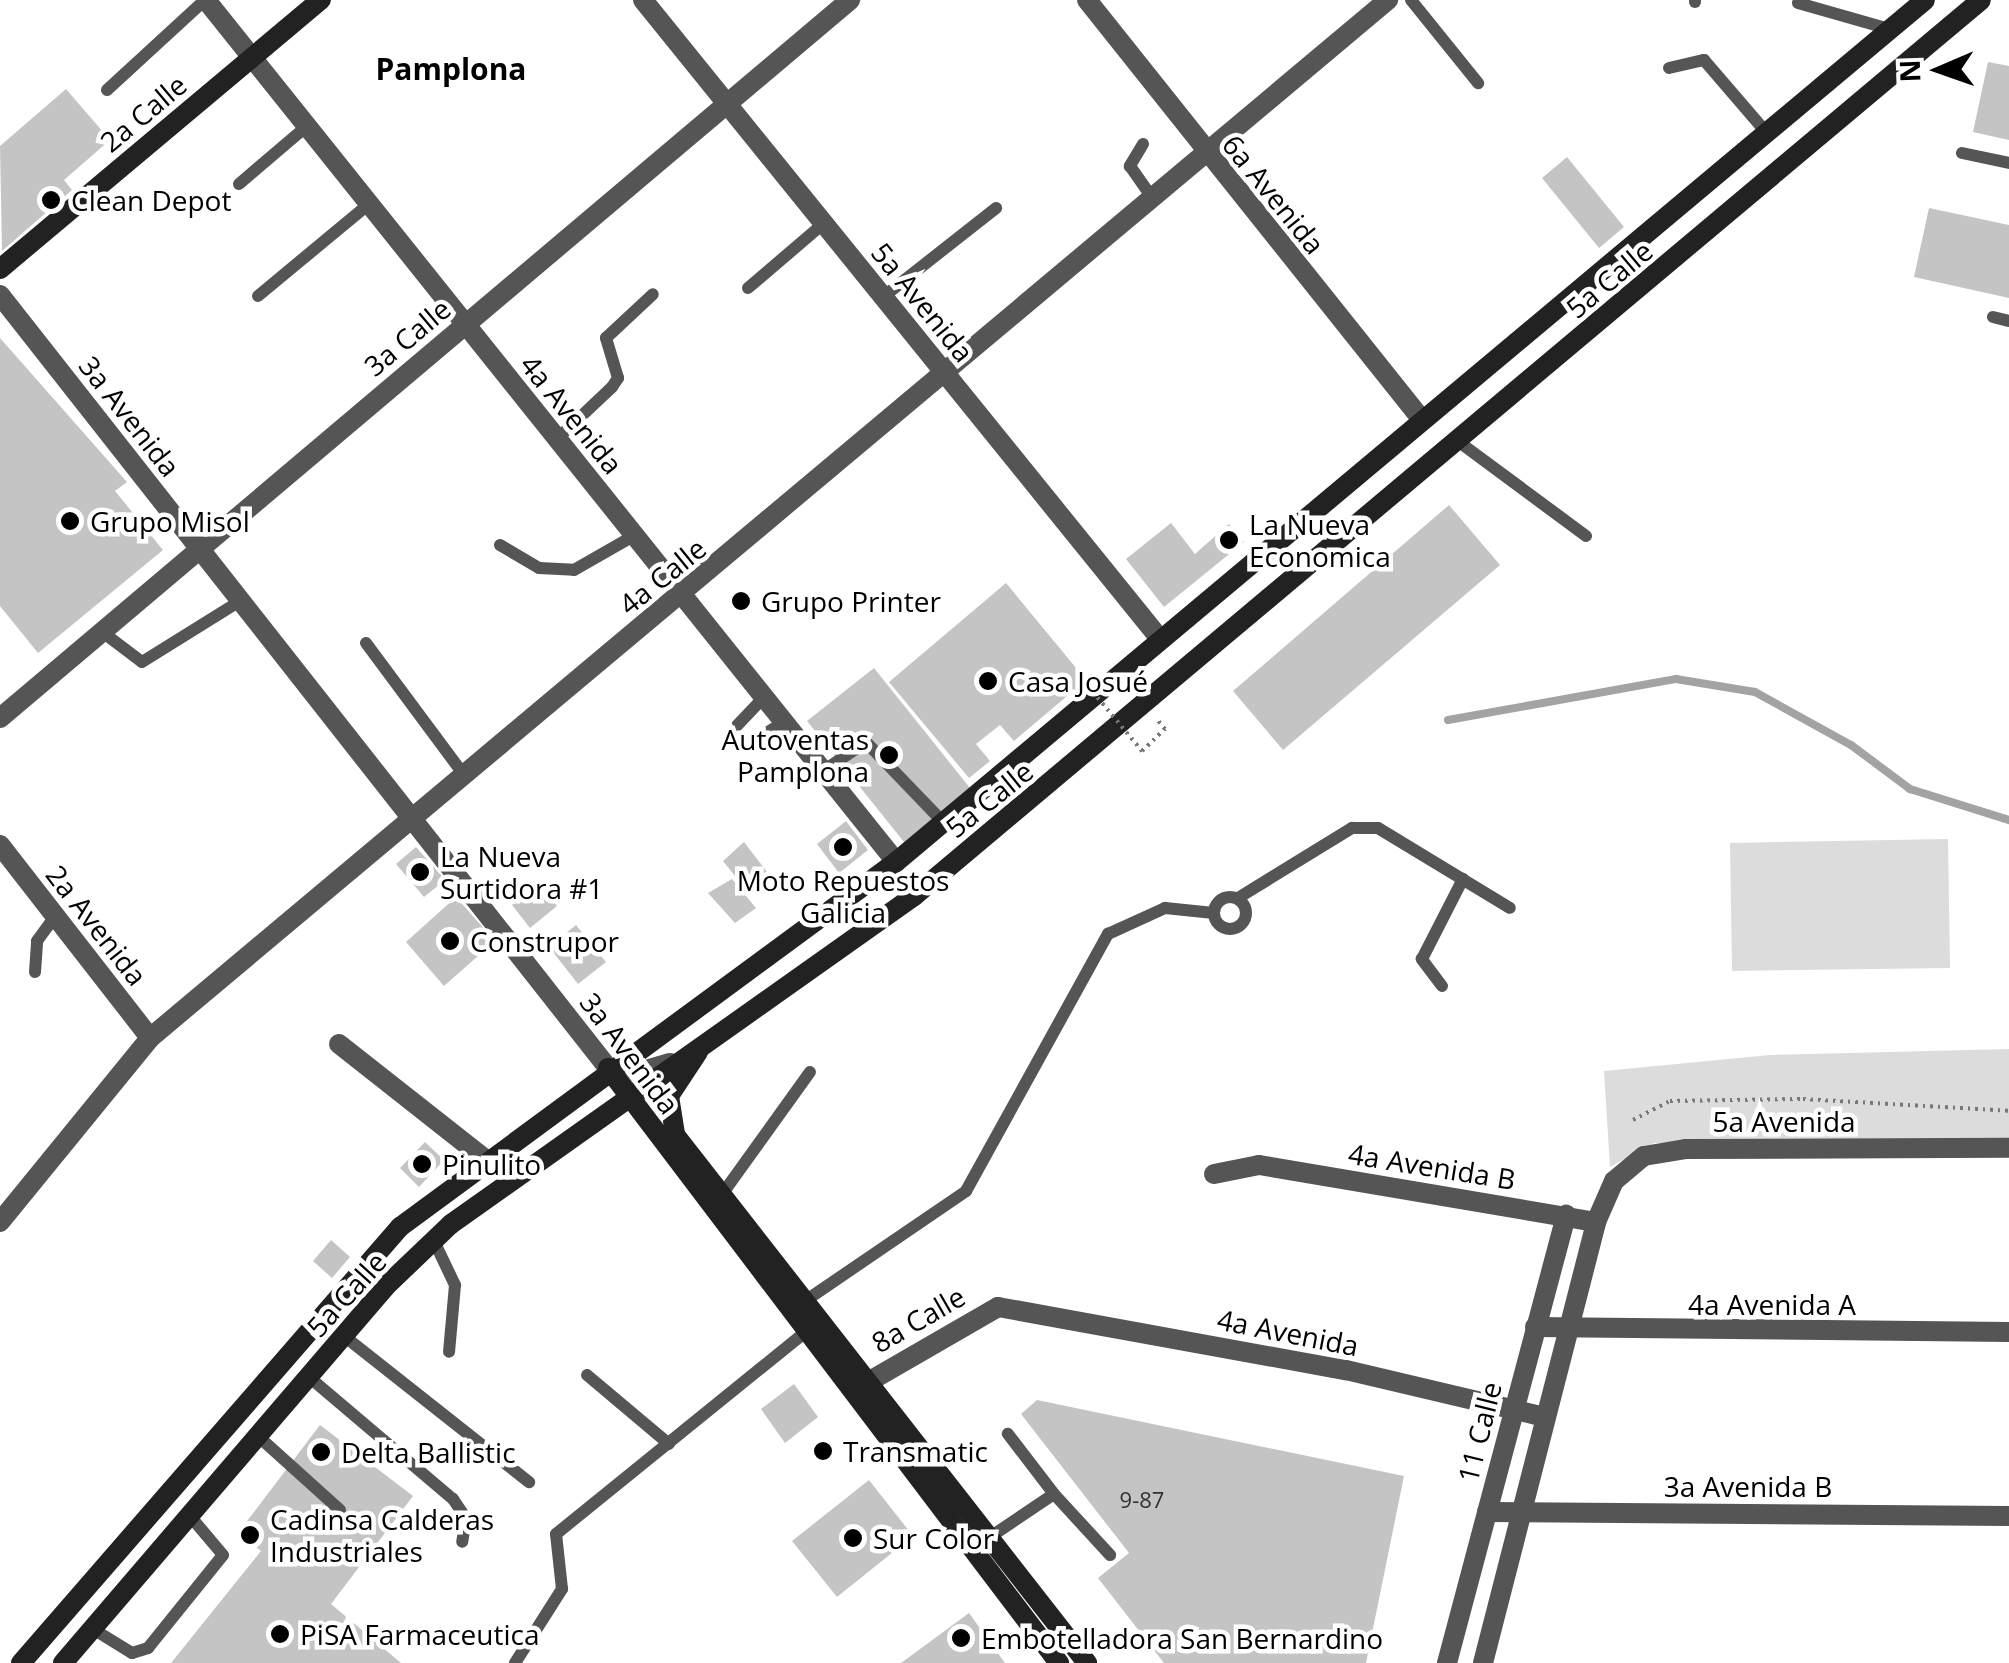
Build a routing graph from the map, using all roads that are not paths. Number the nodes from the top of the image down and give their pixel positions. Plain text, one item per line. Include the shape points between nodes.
1 (205, 0) edge
2 (321, 0) edge
3 (643, 0) edge
4 (850, 0) edge
5 (1087, 0) edge
6 (1388, 0) edge
7 (1411, 0) edge
8 (1925, 0) edge
9 (1981, 0) edge
10 (1798, 3) dead end
11 (1889, 29) junction
12 (252, 58) junction
13 (1669, 68) dead end
14 (1478, 84) dead end
15 (107, 90) dead end
16 (725, 101) junction
17 (307, 126) junction
18 (1766, 132) junction
19 (1143, 144) dead end
20 (1204, 151) junction
21 (1962, 153) dead end
22 (2009, 163) edge
23 (239, 184) dead end
24 (1152, 198) junction
25 (369, 204) junction
26 (996, 208) dead end
27 (824, 223) junction
28 (0, 269) edge
29 (748, 288) dead end
30 (654, 294) dead end
31 (0, 295) edge
32 (258, 296) dead end
33 (884, 297) junction
34 (1993, 317) dead end
35 (2009, 321) edge
36 (465, 324) junction
37 (946, 374) junction
38 (1422, 420) junction
39 (558, 439) junction
40 (1459, 442) junction
41 (634, 536) junction
42 (1586, 536) dead end
43 (500, 545) dead end
44 (198, 547) junction
45 (682, 595) junction
46 (240, 601) junction
47 (100, 630) junction
48 (1160, 640) junction
49 (366, 642) dead end
50 (764, 698) junction
51 (0, 718) edge
52 (784, 722) junction
53 (823, 771) junction
54 (460, 772) junction
55 (409, 814) junction
56 (943, 822) junction
57 (0, 846) edge
58 (896, 862) junction
59 (1462, 879) junction
60 (1238, 898) junction
61 (1510, 908) dead end
62 (1214, 913) junction
63 (55, 916) junction
64 (35, 972) dead end
65 (1442, 986) dead end
66 (150, 1038) junction
67 (340, 1044) dead end
68 (702, 1047) junction
69 (670, 1063) junction
70 (608, 1068) junction
71 (810, 1072) dead end
72 (628, 1094) junction
73 (2009, 1148) edge
74 (485, 1159) junction
75 (1214, 1174) dead end
76 (723, 1193) junction
77 (432, 1200) junction
78 (1566, 1216) junction
79 (0, 1222) edge
80 (1596, 1222) junction
81 (452, 1224) junction
82 (434, 1240) junction
83 (805, 1300) junction
84 (1019, 1310) joint
85 (821, 1321) junction
86 (1535, 1327) junction
87 (1570, 1331) junction
88 (2009, 1332) edge
89 (802, 1333) junction
90 (344, 1336) junction
91 (449, 1352) dead end
92 (588, 1375) dead end
93 (309, 1377) junction
94 (868, 1380) junction
95 (850, 1394) junction
96 (1513, 1407) junction
97 (1545, 1417) junction
98 (1008, 1434) dead end
99 (259, 1437) junction
100 (669, 1444) junction
101 (529, 1482) dead end
102 (1054, 1494) junction
103 (340, 1510) dead end
104 (1486, 1512) junction
105 (1520, 1513) junction
106 (190, 1516) junction
107 (2009, 1516) edge
108 (990, 1537) junction
109 (462, 1542) dead end
110 (1110, 1555) dead end
111 (93, 1629) junction
112 (20, 1663) edge
113 (63, 1663) edge
114 (515, 1663) edge
115 (1059, 1663) edge
116 (1087, 1663) edge
117 (1447, 1663) edge
118 (1482, 1663) edge

1 - 12 street, 4a Avenida
1 - 15 lane
2 - 12 main road, 2a Calle
3 - 16 street, 5a Avenida
4 - 16 street, 3a Calle
5 - 20 street, 6a Avenida
6 - 20 street, 4a Calle
7 - 14 lane
8 - 11 main road, 5a Calle
9 - 40 main road, 5a Calle
10 - 11 lane
11 - 18 main road, 5a Calle
12 - 17 street, 4a Avenida
12 - 28 main road, 2a Calle
13 - 18 lane via 1704,60
16 - 27 street, 5a Avenida
16 - 36 street, 3a Calle
17 - 23 lane
17 - 25 street, 4a Avenida
18 - 38 main road, 5a Calle
19 - 24 lane via 1130,166
20 - 24 street, 4a Calle
20 - 38 street, 6a Avenida
21 - 22 lane
24 - 37 street, 4a Calle
25 - 32 lane
25 - 36 street, 4a Avenida
26 - 33 lane
27 - 29 lane
27 - 33 street, 5a Avenida
30 - 39 lane via 606,338 618,378
31 - 44 street, 3a Avenida
33 - 37 street, 5a Avenida
34 - 35 lane
36 - 39 street, 4a Avenida
36 - 44 street, 3a Calle
37 - 45 street, 4a Calle
37 - 48 street, 5a Avenida
38 - 48 main road, 5a Calle
39 - 41 street, 4a Avenida
40 - 42 lane
40 - 68 main road, 5a Calle via 914,896
41 - 43 lane via 574,570 538,568
41 - 45 street, 4a Avenida
44 - 46 street, 3a Avenida
44 - 47 street, 3a Calle
45 - 50 street, 4a Avenida
45 - 54 street, 4a Calle
46 - 47 lane via 142,662
46 - 55 street, 3a Avenida
47 - 51 street, 3a Calle
48 - 56 main road, 5a Calle
49 - 54 lane
50 - 52 street, 4a Avenida
50 - 52 lane via 732,731 744,748
52 - 53 street, 4a Avenida
53 - 56 lane via 866,742
53 - 58 street, 4a Avenida
54 - 55 street, 4a Calle
55 - 66 street, 4a Calle
55 - 70 street, 3a Avenida
56 - 58 main road, 5a Calle
57 - 63 street, 2a Avenida
58 - 70 main road, 5a Calle
59 - 60 lane via 1378,828 1352,828
59 - 61 lane
59 - 65 lane via 1422,960
60 - 62 lane via 1221,899
60 - 62 lane via 1246,912 1239,927 1222,927
62 - 83 lane via 1142,912 1108,934 966,1191
63 - 64 lane via 36,941
63 - 66 street, 2a Avenida
66 - 79 street, 4a Calle
67 - 74 street
68 - 69 main road, 5a Calle
68 - 76 main road, 3a Avenida via 668,1096 667,1112 676,1135
69 - 70 street via 625,1076
69 - 72 main road, 5a Calle
70 - 72 main road, 3a Avenida
70 - 74 main road, 5a Calle
71 - 76 lane
72 - 81 main road, 5a Calle
72 - 89 main road, 3a Avenida
73 - 80 street, 5a Avenida via 1686,1149 1644,1156 1614,1181
74 - 77 main road, 5a Calle
75 - 78 street, 4a Avenida B via 1259,1165
76 - 83 main road, 3a Avenida
77 - 81 main road
77 - 112 main road, 5a Calle via 334,1298
78 - 80 street, 4a Avenida B
78 - 86 street, 11 Calle
80 - 87 street
81 - 82 main road, 5a Calle
82 - 90 main road, 5a Calle
82 - 91 lane via 455,1285
83 - 85 main road, 3a Avenida
84 - 94 street, 8a Calle via 977,1313
84 - 96 street, 4a Avenida
85 - 89 lane
85 - 94 main road, 3a Avenida
86 - 87 street, 4a Avenida A
86 - 96 street, 11 Calle
87 - 88 street, 4a Avenida A
87 - 97 street
89 - 95 main road, 3a Avenida
89 - 100 lane
90 - 93 main road, 5a Calle
90 - 101 lane
92 - 100 lane
93 - 99 main road, 5a Calle
93 - 109 lane via 453,1499 466,1518
94 - 95 street, 8a Calle
94 - 108 main road, 3a Avenida
95 - 115 main road, 3a Avenida
96 - 97 street, 4a Avenida
96 - 104 street, 11 Calle
97 - 105 street
98 - 102 lane
99 - 103 lane
99 - 106 main road, 5a Calle
100 - 114 lane via 556,1534 562,1590
102 - 108 lane
102 - 110 lane
104 - 105 street, 3a Avenida B
104 - 117 street, 11 Calle
105 - 107 street, 3a Avenida B
105 - 118 street
106 - 111 main road, 5a Calle
106 - 111 lane via 224,1555 148,1648 132,1653
108 - 116 main road, 3a Avenida
111 - 113 main road, 5a Calle

